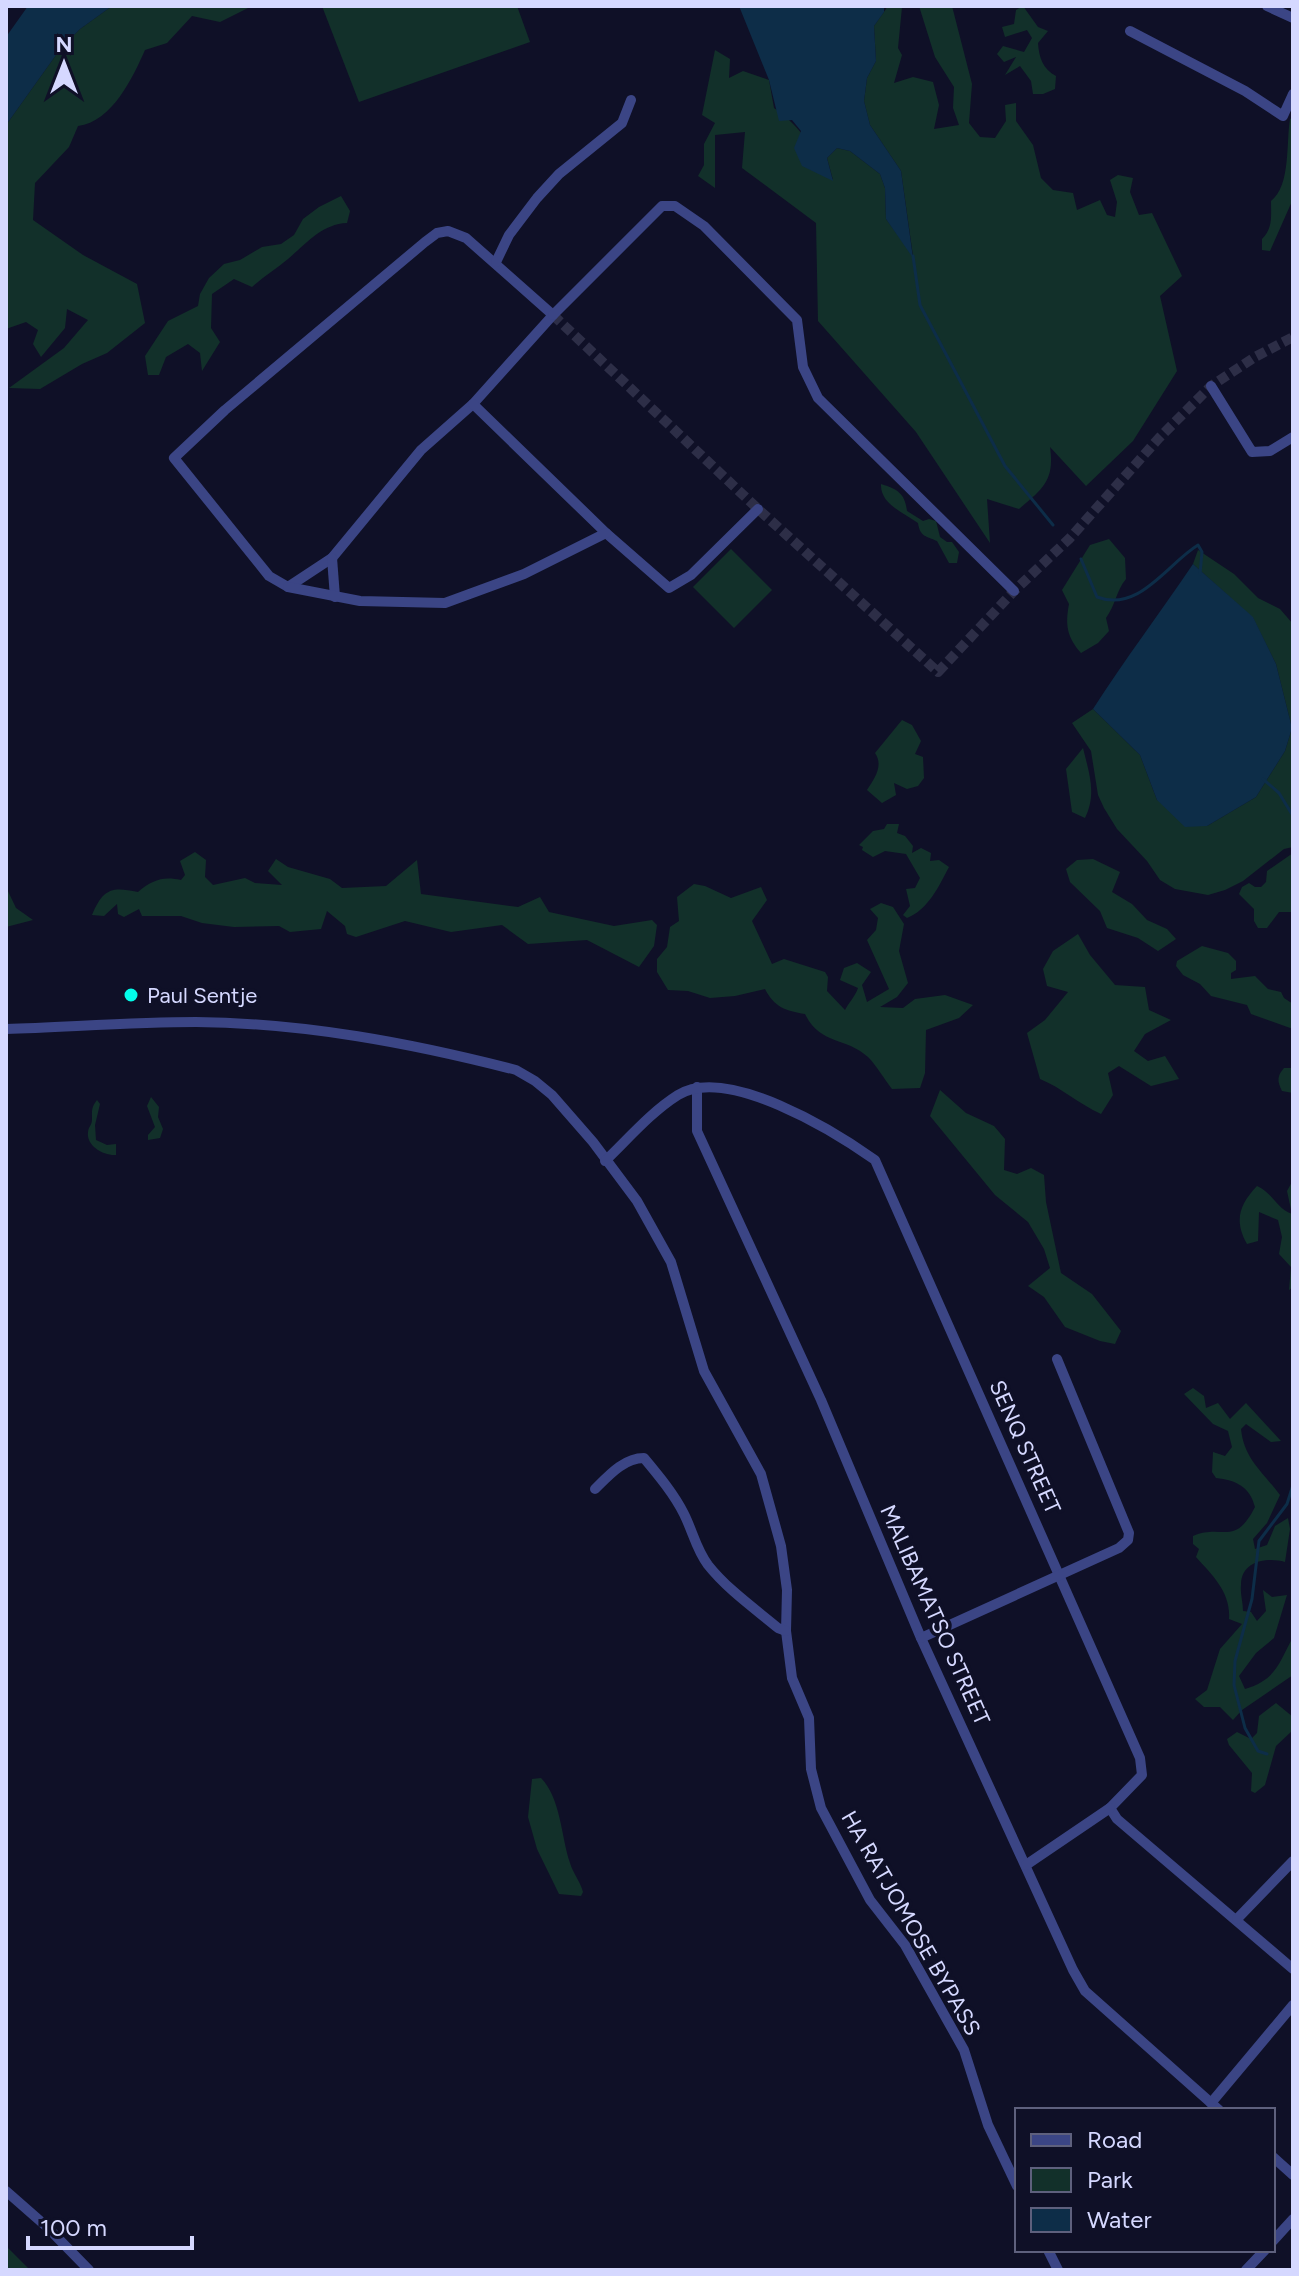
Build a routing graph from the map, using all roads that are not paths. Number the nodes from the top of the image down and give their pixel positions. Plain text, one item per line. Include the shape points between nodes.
1 (1267, 6) edge
2 (1293, 18) edge
3 (1130, 31) dead end
4 (1293, 94) edge
5 (631, 100) dead end
6 (496, 262) junction
7 (553, 315) junction
8 (1211, 386) dead end
9 (473, 404) junction
10 (1293, 437) edge
11 (758, 509) dead end
12 (606, 533) junction
13 (332, 558) junction
14 (288, 587) junction
15 (1014, 591) dead end
16 (335, 597) junction
17 (6, 1029) edge
18 (697, 1087) junction
19 (605, 1161) junction
20 (1057, 1359) dead end
21 (595, 1489) dead end
22 (1059, 1575) junction
23 (786, 1631) junction
24 (921, 1638) junction
25 (1110, 1808) junction
26 (1293, 1861) edge
27 (1026, 1865) junction
28 (1237, 1919) junction
29 (1293, 1969) edge
30 (1293, 2005) edge
31 (1215, 2106) edge
32 (1275, 2159) edge
33 (1293, 2175) edge
34 (1015, 2182) edge
35 (6, 2191) edge
36 (1293, 2219) edge
37 (1275, 2239) edge
38 (1049, 2252) edge
39 (1263, 2252) edge
40 (89, 2270) edge
41 (1058, 2270) edge
42 (1246, 2270) edge

1 - 2 street
3 - 4 street via 1283,116
5 - 6 street via 622,123 537,198
6 - 7 street
6 - 14 street via 466,238 437,233 174,458 269,576
7 - 9 street
7 - 15 street via 652,214 662,206 675,206 704,226 797,320 803,367 818,398
8 - 10 street via 1252,452 1270,451
9 - 12 street
9 - 13 street via 421,450
11 - 12 street via 691,575 669,588
12 - 16 street via 524,574 445,603
13 - 14 street
13 - 16 street
14 - 16 street
17 - 19 street, HA RATJOMOSE BYPASS via 210,1023 372,1037 462,1056 516,1070 535,1081 559,1102
18 - 19 street via 679,1095
18 - 22 street, SENQ STREET via 713,1086 781,1106 831,1129 875,1160
18 - 24 street, MALIBAMATSO STREET via 697,1131 821,1400
19 - 23 street, HA RATJOMOSE BYPASS via 637,1201 671,1262 704,1371 761,1474 781,1546
20 - 22 street via 1129,1533 1119,1548
21 - 23 street via 634,1458 644,1458 685,1515 709,1566
22 - 24 street
22 - 25 street, SENQ STREET via 1140,1758 1142,1775
23 - 34 street, HA RATJOMOSE BYPASS via 792,1678 809,1718 811,1769 821,1808 870,1900 905,1945 964,2050 988,2125
24 - 27 street, MALIBAMATSO STREET
25 - 27 street
25 - 28 street via 1169,1865
26 - 28 street
27 - 31 street, MALIBAMATSO STREET via 1085,1991
28 - 29 street
30 - 31 street
32 - 33 street
35 - 40 street
36 - 37 street
38 - 41 street
39 - 42 street

